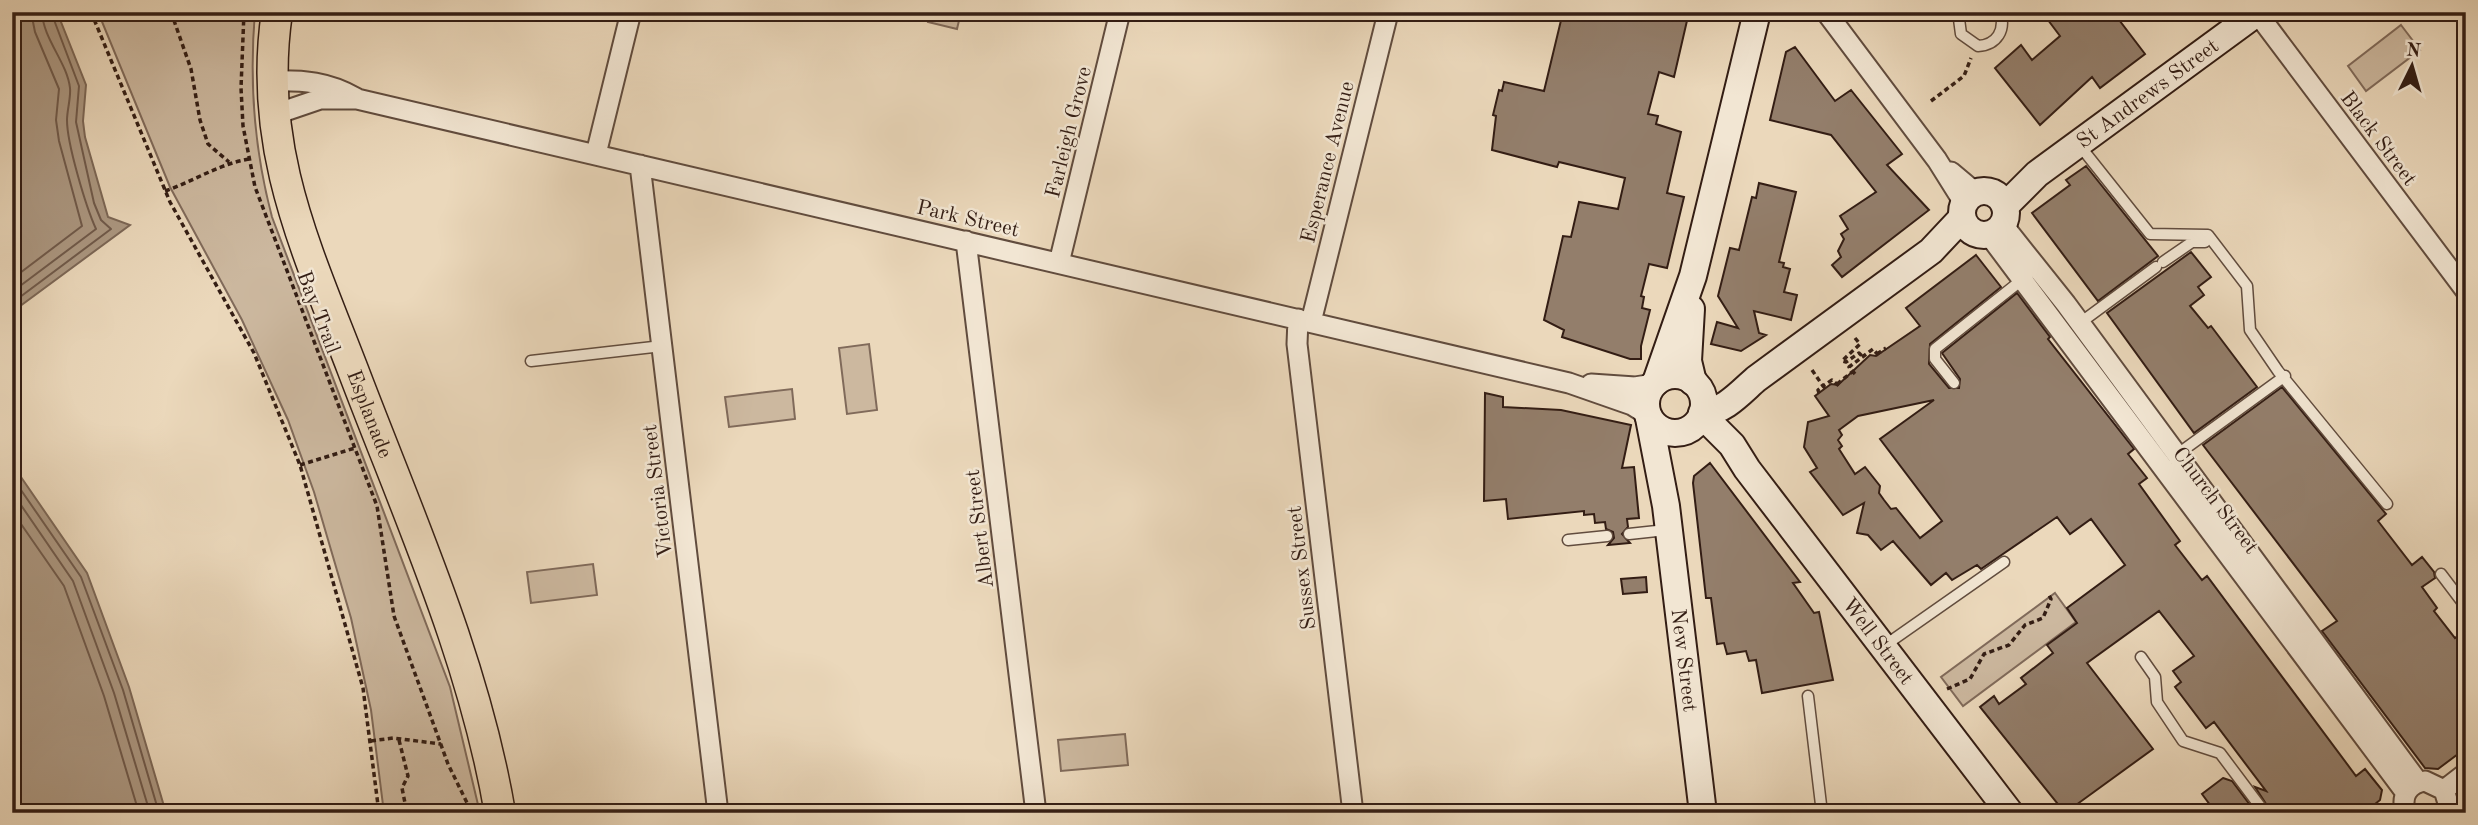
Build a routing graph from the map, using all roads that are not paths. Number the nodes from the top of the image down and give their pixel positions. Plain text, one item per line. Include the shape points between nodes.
1 (277, 12) edge
2 (631, 12) edge
3 (1120, 12) edge
4 (1757, 12) edge
5 (1962, 12) edge
6 (2000, 12) edge
7 (1388, 13) edge
8 (2258, 13) edge
9 (1825, 14) edge
10 (271, 81) junction
11 (357, 99) junction
12 (273, 115) junction
13 (2078, 144) junction
14 (596, 154) junction
15 (640, 165) junction
16 (1983, 213) junction
17 (966, 241) junction
18 (2214, 243) junction
19 (1059, 263) junction
20 (1693, 276) junction
21 (2023, 279) junction
22 (2466, 291) edge
23 (1305, 320) junction
24 (2080, 323) junction
25 (662, 346) junction
26 (531, 361) dead end
27 (1761, 376) junction
28 (2286, 376) junction
29 (1569, 383) junction
30 (1655, 383) junction
31 (1954, 383) dead end
32 (1696, 385) junction
33 (1648, 416) junction
34 (1692, 423) junction
35 (1732, 445) junction
36 (2170, 460) junction
37 (1747, 469) junction
38 (2387, 504) dead end
39 (1667, 518) junction
40 (1629, 534) dead end
41 (1607, 536) dead end
42 (1567, 540) dead end
43 (2004, 562) dead end
44 (2441, 574) dead end
45 (2466, 607) edge
46 (1884, 646) junction
47 (2141, 657) dead end
48 (1808, 696) dead end
49 (2466, 773) edge
50 (2412, 787) junction
51 (2444, 790) junction
52 (500, 813) edge
53 (718, 813) edge
54 (1036, 813) edge
55 (1353, 813) edge
56 (1703, 813) edge
57 (1822, 813) edge
58 (2010, 813) edge
59 (2265, 813) edge
60 (2406, 813) edge
61 (2445, 813) edge

1 - 10 main road, Esplanade
2 - 14 street
3 - 19 street, Farleigh Grove
4 - 20 street
5 - 6 lane via 1959,29 1973,44 1985,46 1996,40 2003,26
7 - 23 street, Esperance Avenue
8 - 13 street, St Andrews Street
8 - 22 street, Black Street
9 - 16 street, Church Street
10 - 11 street, Park Street via 334,85
10 - 12 main road, Esplanade
11 - 12 street, Park Street via 320,99
11 - 14 street, Park Street
12 - 52 main road, Esplanade via 279,160 297,221 469,681
13 - 16 street, St Andrews Street
13 - 18 lane via 2150,234 2208,235
14 - 15 street, Park Street
15 - 17 street, Park Street
15 - 25 street, Victoria Street
16 - 21 street, Church Street
16 - 24 street, Church Street
16 - 27 street, St Andrews Street
17 - 19 street, Park Street
17 - 54 street, Albert Street
18 - 24 lane via 2192,242
18 - 28 lane via 2247,286 2250,330
19 - 23 street, Park Street
20 - 30 street
20 - 32 street via 1688,360
21 - 31 lane via 1935,349 1935,359
21 - 36 street, Church Street
23 - 29 street, Park Street
23 - 55 street, Sussex Street via 1297,345
24 - 36 street, Church Street
25 - 26 lane
25 - 53 street, Victoria Street
27 - 32 street, St Andrews Street via 1723,389
27 - 34 street, St Andrews Street
27 - 35 street via 1732,415
28 - 36 lane
28 - 38 lane
29 - 30 street, Park Street via 1635,387
29 - 33 street, Park Street via 1632,405
30 - 32 street via 1672,375
30 - 33 street via 1646,398
32 - 34 street via 1704,403
33 - 34 street via 1662,430
33 - 39 street, New Street
34 - 35 street, Well Street
34 - 37 street, Well Street via 1701,437
34 - 39 street, New Street via 1673,449
35 - 37 street, Well Street
36 - 50 street, Church Street
37 - 46 street, Well Street
39 - 40 lane
39 - 56 street, New Street
41 - 42 lane
43 - 46 lane
44 - 45 lane
46 - 58 street, Well Street
47 - 59 lane via 2155,677 2157,702 2183,741 2220,754
48 - 57 lane
49 - 51 street
50 - 51 street via 2432,781
50 - 60 street
51 - 61 street

